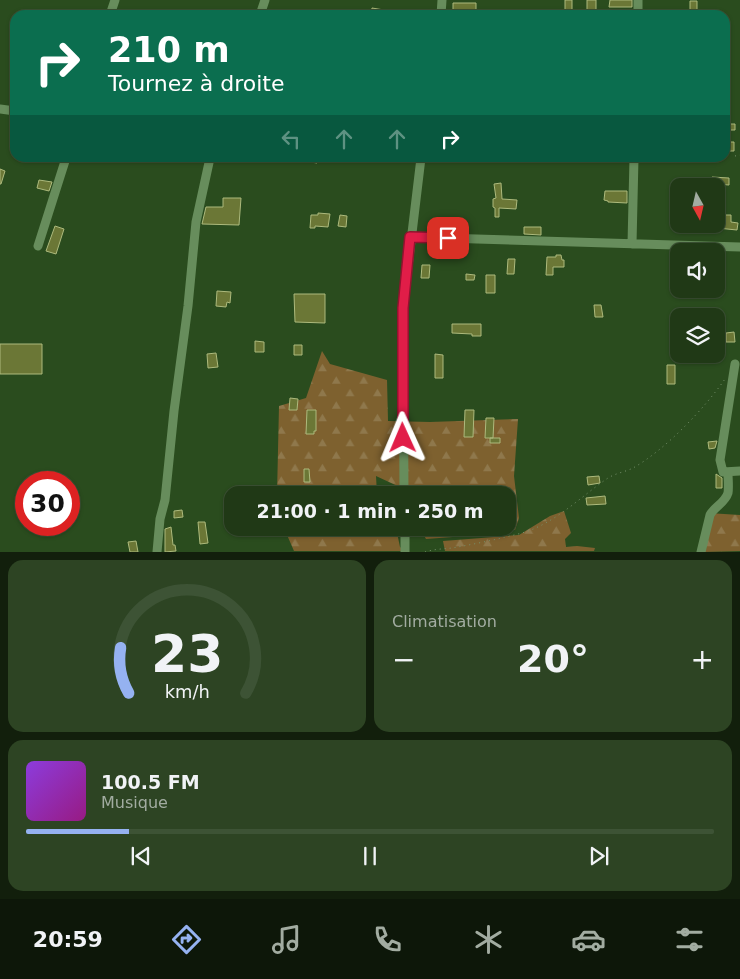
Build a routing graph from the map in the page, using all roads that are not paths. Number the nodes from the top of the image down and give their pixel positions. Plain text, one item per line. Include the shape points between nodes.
1 (65, 162) edge
2 (209, 162) edge
3 (420, 162) edge
4 (634, 162) edge
5 (410, 237) junction
6 (632, 244) junction
7 (38, 246) dead end
8 (740, 247) edge
9 (735, 364) dead end
10 (740, 471) edge
11 (728, 473) junction
12 (404, 486) edge
13 (405, 536) edge
14 (157, 552) edge
15 (405, 552) edge
16 (701, 552) edge

1 - 7 street
2 - 14 street via 196,222
3 - 5 street
4 - 6 street
5 - 6 street
5 - 12 street via 403,308
6 - 8 street
9 - 11 street via 720,460 723,472
10 - 11 street
11 - 16 street via 728,492 710,515
13 - 15 street

